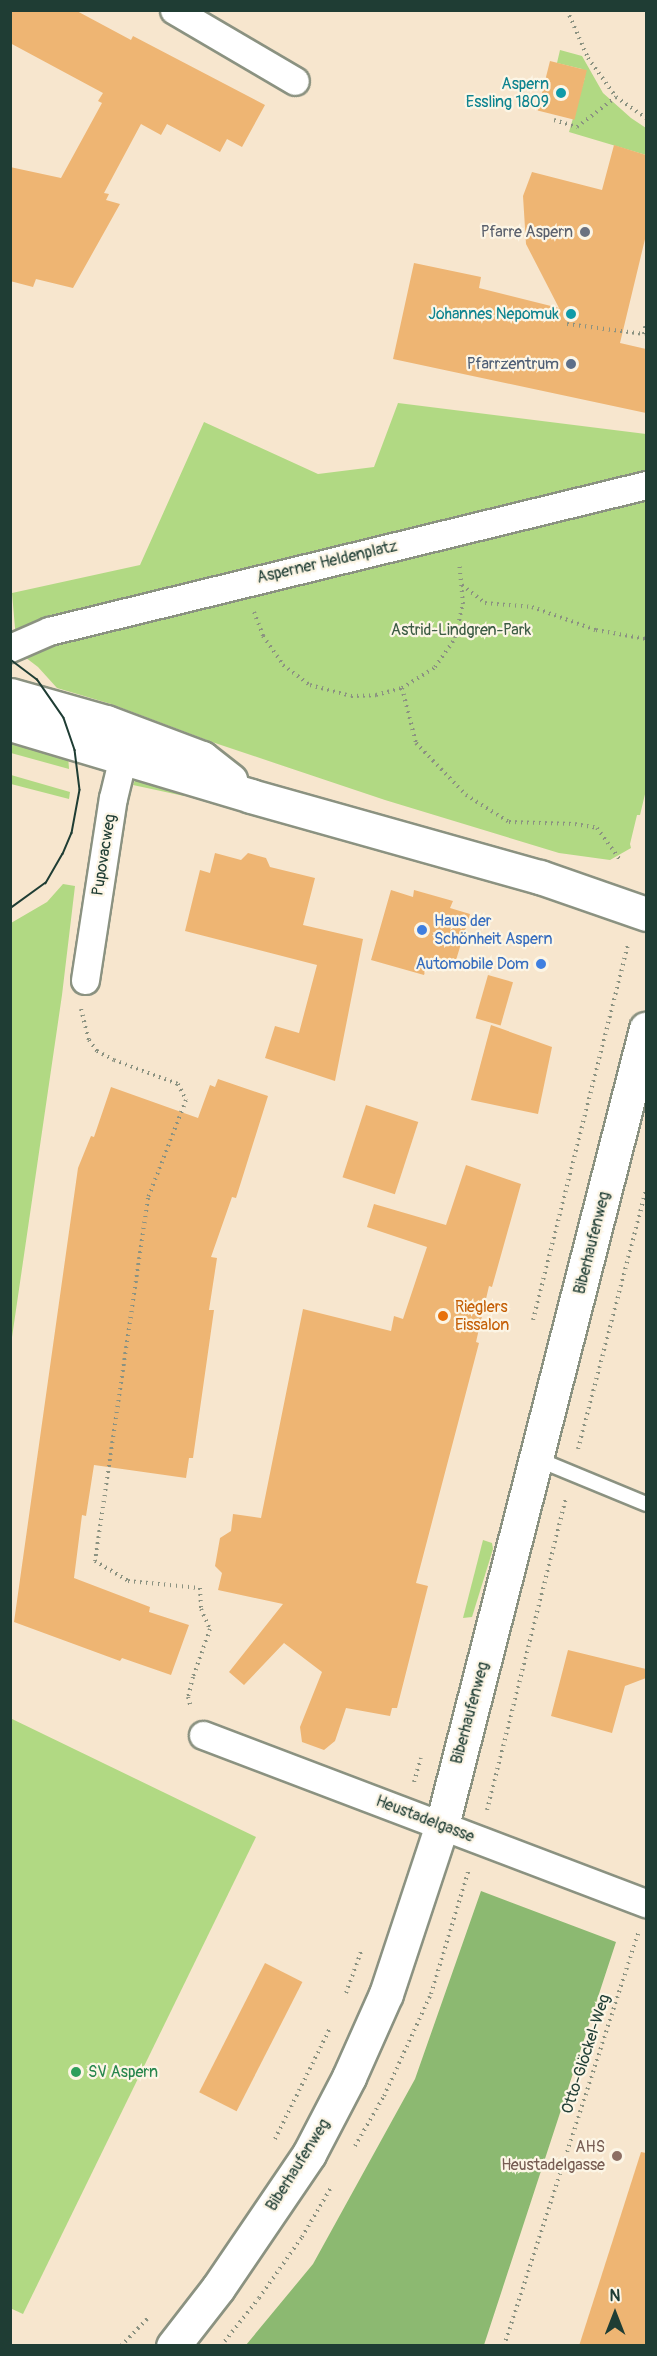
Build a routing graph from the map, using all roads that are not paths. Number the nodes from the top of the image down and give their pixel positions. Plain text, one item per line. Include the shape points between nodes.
1 (174, 10) edge
2 (295, 81) dead end
3 (646, 485) edge
4 (10, 648) edge
5 (10, 696) edge
6 (10, 724) edge
7 (126, 744) junction
8 (646, 915) edge
9 (85, 980) road end
10 (646, 1029) edge
11 (537, 1459) junction
12 (646, 1504) edge
13 (203, 1735) road end
14 (442, 1825) junction
15 (644, 1914) edge
16 (173, 2346) edge

1 - 2 street
3 - 4 street, Asperner Heldenplatz via 49,631
5 - 7 main road via 84,715
6 - 7 main road
7 - 8 main road via 202,758 251,796 540,876
7 - 9 street, Pupovacweg via 105,842
10 - 11 main road, Biberhaufenweg
11 - 12 lane
11 - 14 main road, Biberhaufenweg
13 - 14 street, Heustadelgasse
14 - 15 street, Heustadelgasse
14 - 16 main road, Biberhaufenweg via 386,1994 314,2145 218,2288

